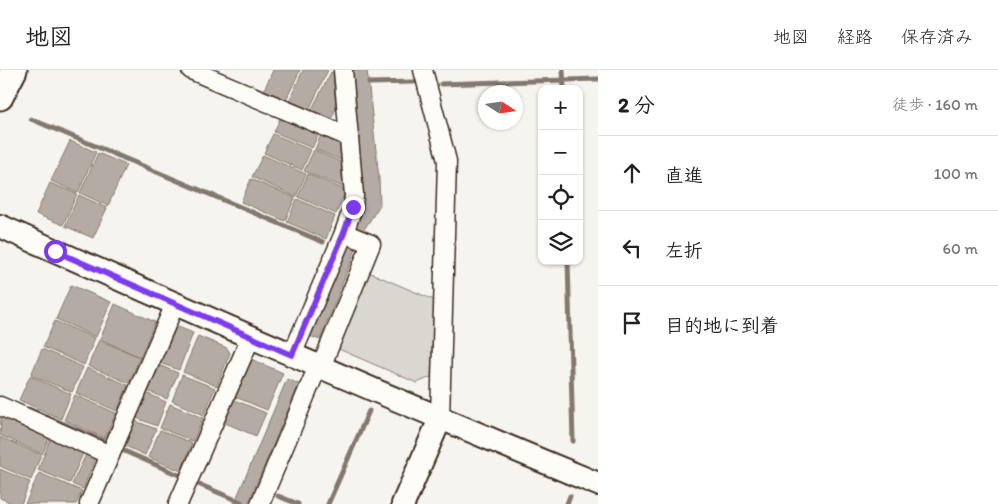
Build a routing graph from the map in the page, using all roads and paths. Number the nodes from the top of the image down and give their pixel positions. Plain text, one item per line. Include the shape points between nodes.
1 (14, 70) edge
2 (191, 70) edge
3 (343, 70) edge
4 (424, 70) edge
5 (0, 98) edge
6 (349, 137) junction
7 (0, 226) edge
8 (344, 233) junction
9 (175, 304) junction
10 (251, 337) junction
11 (292, 355) junction
12 (319, 366) junction
13 (0, 406) edge
14 (440, 419) junction
15 (110, 455) junction
16 (598, 484) edge
17 (89, 504) edge
18 (178, 504) edge
19 (260, 504) edge
20 (403, 504) edge

1 - 5 main road
2 - 6 street
3 - 6 street
4 - 14 street via 447,161
6 - 8 street via 354,195
7 - 9 street
8 - 11 street
8 - 12 street via 371,244
9 - 10 street
9 - 15 street
10 - 11 street
10 - 18 street
11 - 12 street
12 - 14 street
12 - 19 street
13 - 15 street
14 - 16 street
14 - 20 street
15 - 17 street

